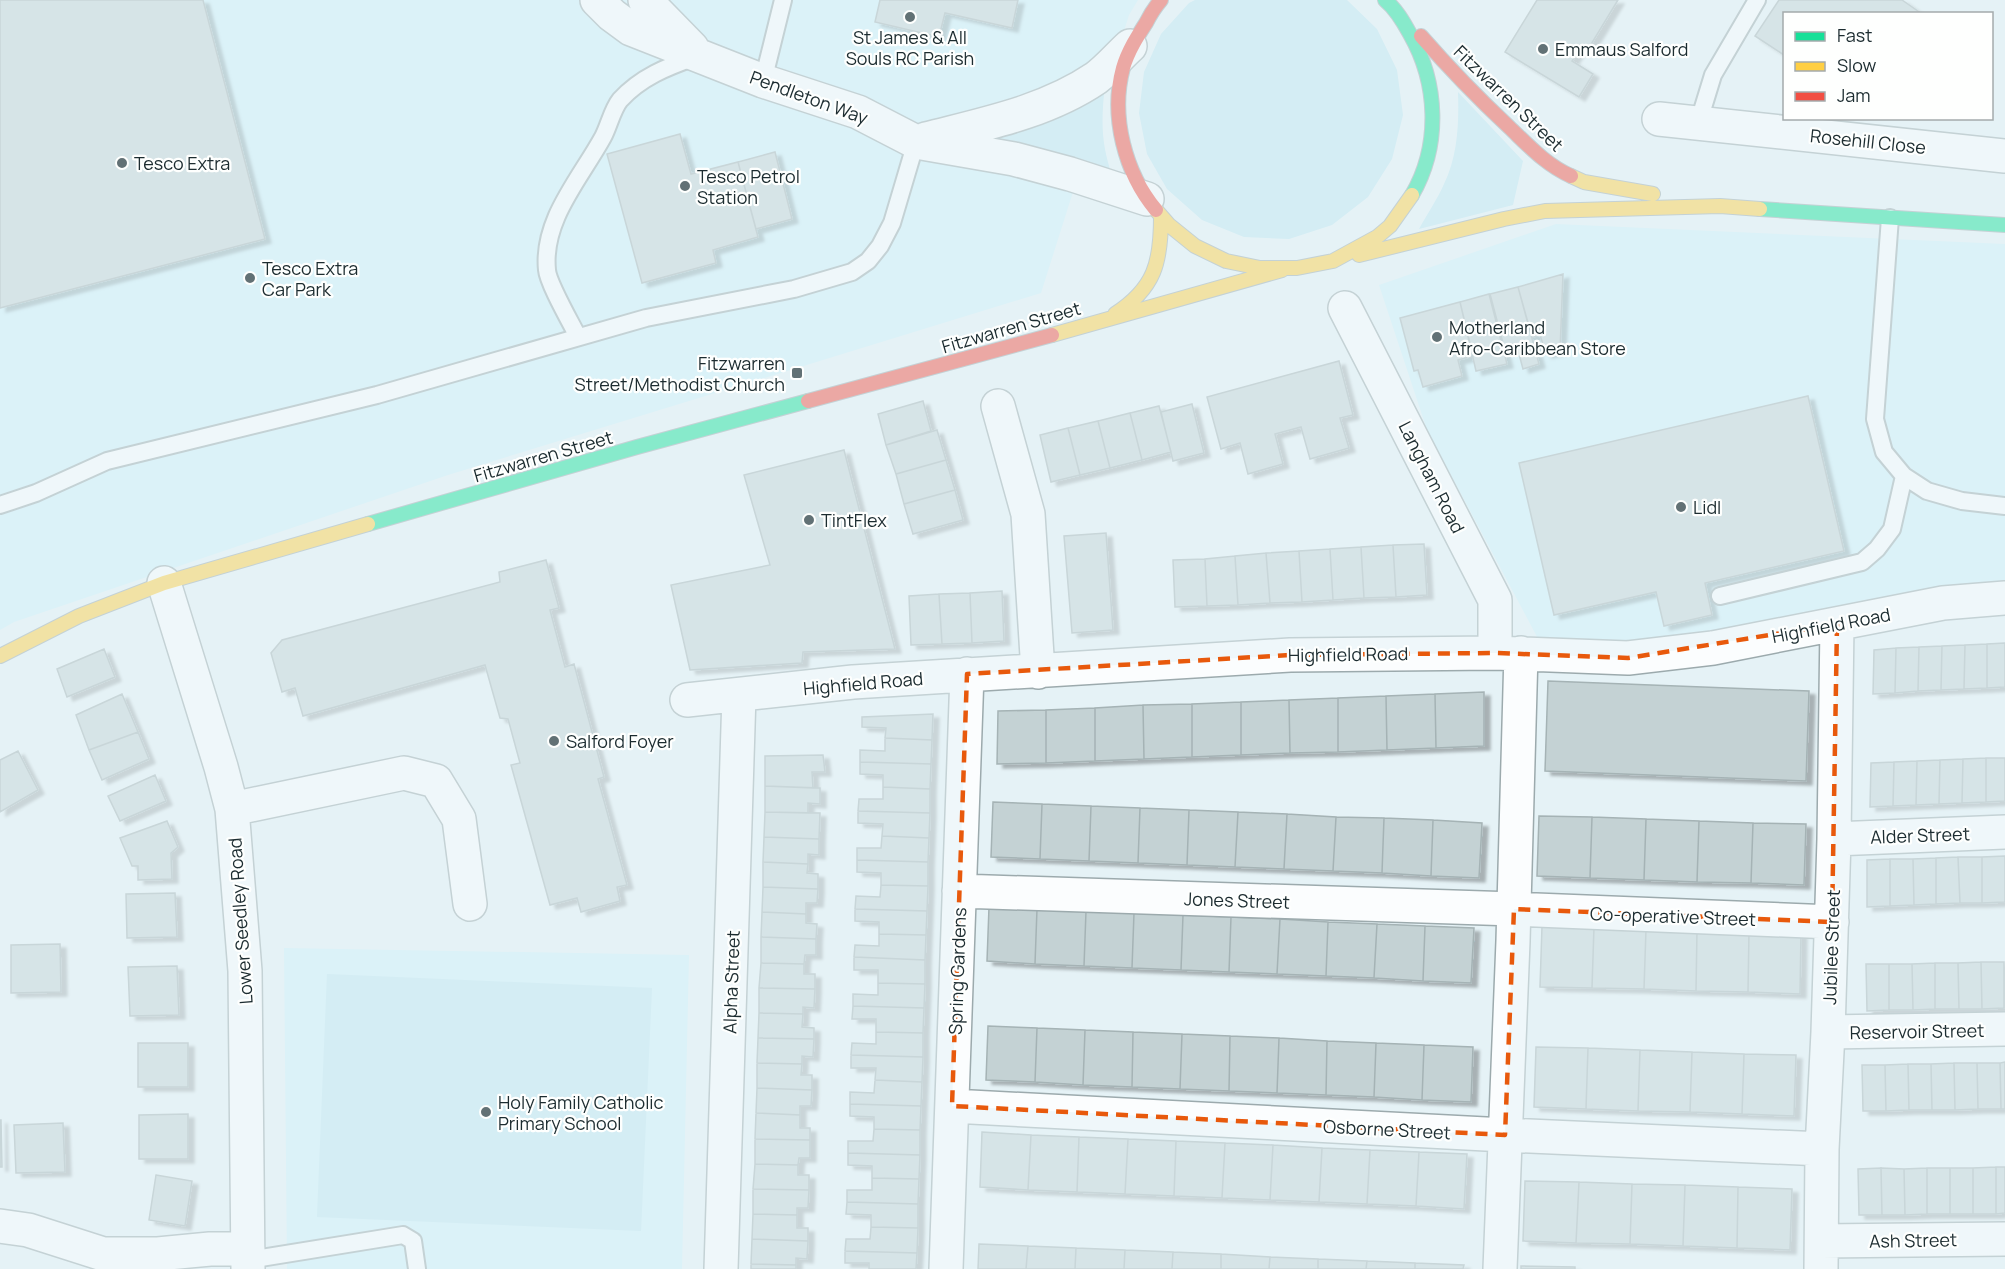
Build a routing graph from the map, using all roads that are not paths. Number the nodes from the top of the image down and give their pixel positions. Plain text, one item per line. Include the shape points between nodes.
1 (597, 0) edge
2 (645, 0) edge
3 (783, 0) edge
4 (1757, 0) edge
5 (1160, 1) edge
6 (1390, 4) edge
7 (1130, 46) junction
8 (700, 56) junction
9 (763, 81) junction
10 (1659, 119) dead end
11 (1698, 124) junction
12 (916, 142) junction
13 (2005, 156) edge
14 (1720, 206) junction
15 (1154, 208) junction
16 (1890, 218) junction
17 (2005, 225) edge
18 (1340, 260) junction
19 (1282, 270) junction
20 (1345, 308) dead end
21 (1106, 319) junction
22 (578, 337) junction
23 (998, 406) dead end
24 (1904, 476) junction
25 (0, 505) edge
26 (2005, 506) edge
27 (164, 584) junction
28 (1720, 596) dead end
29 (2005, 598) edge
30 (1837, 624) junction
31 (1508, 653) junction
32 (0, 656) edge
33 (1038, 672) junction
34 (967, 674) junction
35 (739, 695) junction
36 (687, 700) dead end
37 (232, 809) junction
38 (2005, 832) edge
39 (1834, 839) junction
40 (959, 891) junction
41 (470, 904) dead end
42 (1514, 909) junction
43 (1832, 922) junction
44 (2005, 1029) edge
45 (1828, 1032) junction
46 (952, 1106) junction
47 (1505, 1135) junction
48 (1822, 1149) junction
49 (0, 1226) edge
50 (2005, 1239) edge
51 (1821, 1255) edge
52 (248, 1259) edge
53 (417, 1269) edge
54 (722, 1269) edge
55 (946, 1269) edge
56 (1500, 1269) edge

1 - 8 street, Pendleton Way via 631,29
2 - 8 street, Pendleton Way
3 - 9 lane
4 - 11 lane via 1713,75
5 - 7 street
6 - 14 street, Fitzwarren Street via 1465,84 1558,170 1584,182
6 - 18 street via 1418,46 1430,80 1434,114 1431,150 1421,181 1383,233
7 - 12 street via 1098,76 1067,94 1022,113
7 - 15 street via 1119,87 1118,119 1124,153 1135,180
8 - 9 street, Pendleton Way
8 - 22 lane via 662,68 619,101 604,135 560,209 547,242 547,273
9 - 12 street, Pendleton Way via 858,112
10 - 11 street, Rosehill Close
11 - 13 street, Rosehill Close
12 - 15 street, Pendleton Way via 1014,159
12 - 22 lane via 892,223 868,261 852,272 794,289 646,318
14 - 16 street, Fitzwarren Street
14 - 18 street, Fitzwarren Street via 1545,211
15 - 19 street via 1181,236 1207,254 1242,266
15 - 21 street, Fitzwarren Street via 1161,246 1155,269 1147,286 1130,305
16 - 17 street, Fitzwarren Street
16 - 24 lane via 1875,419 1884,452
18 - 19 street, Fitzwarren Street via 1323,266
19 - 21 street, Fitzwarren Street
20 - 31 street, Langham Road via 1495,600
21 - 27 street, Fitzwarren Street via 626,450
22 - 25 lane via 376,395 107,461
23 - 33 street via 1028,514
24 - 26 lane via 1927,492
24 - 28 lane via 1892,529 1862,562
27 - 32 street, Fitzwarren Street via 79,616
27 - 37 street, Lower Seedley Road
29 - 30 street, Highfield Road via 1943,603
30 - 31 street, Highfield Road via 1713,648 1628,658
30 - 39 street, Jubilee Street
31 - 33 street, Highfield Road via 1290,655
31 - 42 street, Langham Road via 1520,711
33 - 34 street, Highfield Road
34 - 35 street, Highfield Road
34 - 40 street, Spring Gardens
35 - 36 street, Highfield Road
35 - 54 street, Alpha Street
37 - 41 street via 404,773 436,781 459,819
37 - 52 street, Lower Seedley Road via 245,970
38 - 39 street, Alder Street
39 - 43 street, Jubilee Street
40 - 42 street, Jones Street
40 - 46 street, Spring Gardens
42 - 43 street, Co-operative Street
42 - 47 street, Langham Road
43 - 45 street, Jubilee Street
44 - 45 street, Reservoir Street
45 - 48 street, Jubilee Street
46 - 47 street, Osborne Street
46 - 55 street, Spring Gardens
47 - 48 street, Osborne Street
47 - 56 street, Langham Road
48 - 51 street, Jubilee Street
49 - 52 street via 28,1230 103,1254 210,1249
50 - 51 street, Ash Street
52 - 53 lane via 403,1235 413,1241

